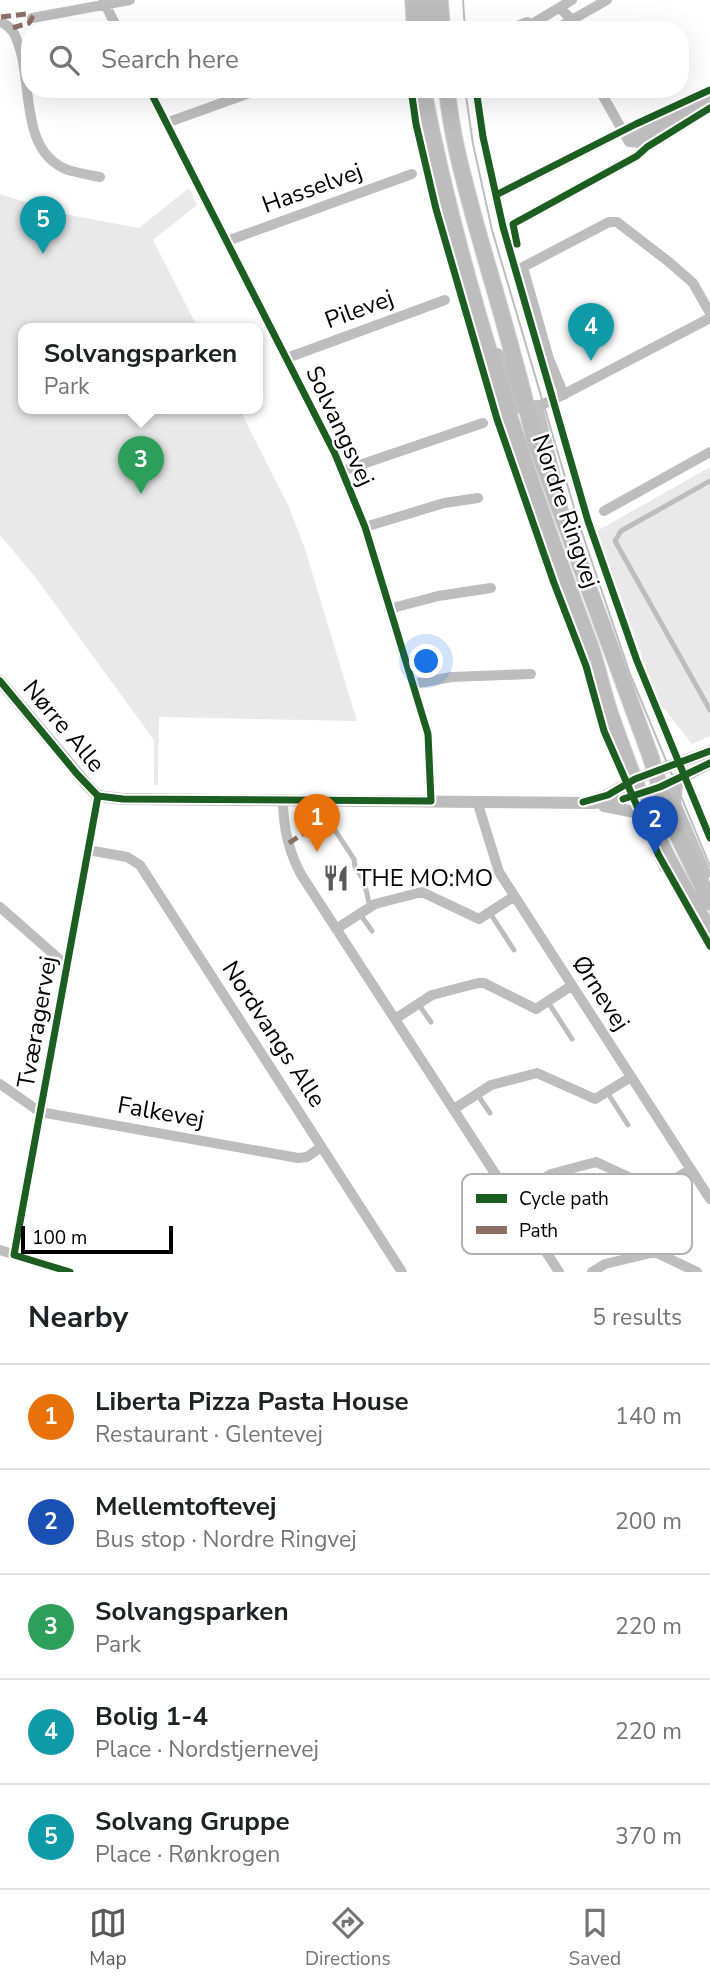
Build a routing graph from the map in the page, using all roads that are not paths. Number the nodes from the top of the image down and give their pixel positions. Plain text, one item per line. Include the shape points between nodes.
1 (130, 0) edge
2 (413, 0) edge
3 (427, 0) edge
4 (440, 0) edge
5 (572, 0) edge
6 (607, 0) edge
7 (104, 3) edge
8 (560, 8) junction
9 (32, 18) dead end
10 (1, 21) edge
11 (113, 21) edge
12 (414, 21) edge
13 (428, 21) edge
14 (441, 21) edge
15 (529, 21) edge
16 (538, 21) edge
17 (559, 21) edge
18 (571, 21) edge
19 (579, 21) edge
20 (21, 52) edge
21 (29, 98) edge
22 (154, 98) edge
23 (236, 98) edge
24 (424, 98) edge
25 (428, 98) edge
26 (448, 98) edge
27 (458, 98) edge
28 (604, 98) edge
29 (710, 99) edge
30 (426, 107) junction
31 (166, 123) junction
32 (412, 174) dead end
33 (100, 177) dead end
34 (474, 218) junction
35 (227, 241) junction
36 (445, 300) dead end
37 (710, 315) edge
38 (483, 330) junction
39 (287, 358) junction
40 (564, 395) junction
41 (533, 408) junction
42 (509, 416) junction
43 (484, 424) dead end
44 (710, 452) edge
45 (342, 471) junction
46 (710, 481) edge
47 (478, 498) dead end
48 (604, 511) dead end
49 (365, 527) junction
50 (491, 588) dead end
51 (389, 609) junction
52 (531, 674) dead end
53 (0, 681) edge
54 (413, 684) junction
55 (710, 710) edge
56 (710, 751) edge
57 (710, 763) edge
58 (684, 776) junction
59 (648, 781) junction
60 (99, 796) junction
61 (283, 800) junction
62 (328, 800) junction
63 (431, 801) junction
64 (477, 801) junction
65 (583, 802) junction
66 (650, 819) junction
67 (652, 849) dead end
68 (88, 850) junction
69 (671, 865) junction
70 (710, 896) edge
71 (513, 897) junction
72 (0, 907) edge
73 (370, 907) junction
74 (490, 913) junction
75 (360, 914) junction
76 (337, 929) junction
77 (372, 931) dead end
78 (710, 932) edge
79 (514, 950) dead end
80 (67, 966) junction
81 (571, 986) junction
82 (548, 1002) junction
83 (418, 1004) junction
84 (395, 1019) junction
85 (431, 1023) dead end
86 (572, 1039) dead end
87 (631, 1077) junction
88 (0, 1084) edge
89 (607, 1093) junction
90 (477, 1094) junction
91 (454, 1109) junction
92 (40, 1112) junction
93 (489, 1113) dead end
94 (628, 1125) dead end
95 (321, 1147) junction
96 (691, 1169) junction
97 (496, 1174) edge
98 (551, 1174) edge
99 (622, 1174) edge
100 (684, 1174) edge
101 (710, 1199) edge
102 (0, 1250) edge
103 (548, 1254) edge
104 (647, 1254) edge
105 (659, 1254) edge
106 (14, 1255) junction
107 (70, 1272) edge
108 (402, 1272) edge
109 (559, 1272) edge
110 (592, 1272) edge
111 (697, 1272) edge

1 - 7 street
2 - 12 main road
3 - 13 main road
4 - 14 main road
5 - 8 street
6 - 19 street
7 - 9 street
7 - 11 street
8 - 15 street
8 - 16 street
8 - 17 street
8 - 18 street
10 - 20 street via 12,28
21 - 33 street via 32,128 50,159 69,170
22 - 31 street, Solvangsvej
23 - 31 street
24 - 30 main road, Nordre Ringvej
25 - 30 street
26 - 34 main road, Nordre Ringvej via 454,142
27 - 34 main road via 475,197
28 - 29 street via 629,142
30 - 38 main road, Nordre Ringvej
31 - 35 street, Solvangsvej
32 - 35 street, Hasselvej
34 - 41 main road, Nordre Ringvej via 501,318
35 - 39 street, Solvangsvej
36 - 39 street, Pilevej
37 - 40 street
37 - 40 street via 693,283 617,222 523,267
38 - 41 main road via 497,353 516,405
38 - 42 main road, Nordre Ringvej
39 - 45 street, Solvangsvej
40 - 41 street
41 - 42 street
41 - 59 main road, Nordre Ringvej via 534,439
42 - 59 main road, Nordre Ringvej via 610,714
43 - 45 street
44 - 48 street
45 - 49 street, Solvangsvej
46 - 55 lane via 621,531 615,541
47 - 49 street via 444,503
49 - 51 street, Solvangsvej
50 - 51 street
51 - 54 street, Solvangsvej
52 - 54 street via 452,677
53 - 60 street, Nørre Alle
54 - 63 street, Solvangsvej via 428,734
56 - 59 street
57 - 58 street
58 - 59 street
58 - 70 main road via 676,783 674,804
59 - 65 street
59 - 66 main road, Nordre Ringvej
59 - 70 main road, Nordre Ringvej
60 - 61 street
60 - 68 street, Tværagervej
61 - 62 street
61 - 76 street via 294,860
62 - 63 street
62 - 73 lane via 327,818 354,859
63 - 64 street
64 - 65 street
64 - 71 street, Ørnevej via 493,860
65 - 66 street
66 - 69 main road, Nordre Ringvej
67 - 69 lane via 662,869
68 - 80 street, Tværagervej
68 - 95 street, Nordvangs Alle via 127,857 140,865
69 - 78 main road, Nordre Ringvej
71 - 74 street
71 - 81 street, Ørnevej
72 - 80 street
73 - 74 street via 422,892 476,918
73 - 75 street
74 - 79 lane
75 - 76 street
75 - 77 lane
76 - 84 street
80 - 92 street, Tværagervej
81 - 82 street
81 - 87 street, Ørnevej
82 - 83 street via 535,1009 480,983 432,995
82 - 86 lane
83 - 84 street
83 - 85 lane
84 - 91 street
87 - 89 street
87 - 96 street, Ørnevej
88 - 92 street, Falkevej
89 - 90 street via 595,1099 537,1073 491,1085
89 - 94 lane
90 - 91 street
90 - 93 lane
91 - 97 street
92 - 95 street, Falkevej via 299,1158
92 - 106 street, Tværagervej
95 - 108 street, Nordvangs Alle
96 - 100 street
96 - 101 street, Ørnevej
98 - 99 street via 596,1162
102 - 106 street
103 - 109 street
104 - 110 street via 605,1264
105 - 111 street
106 - 107 street

